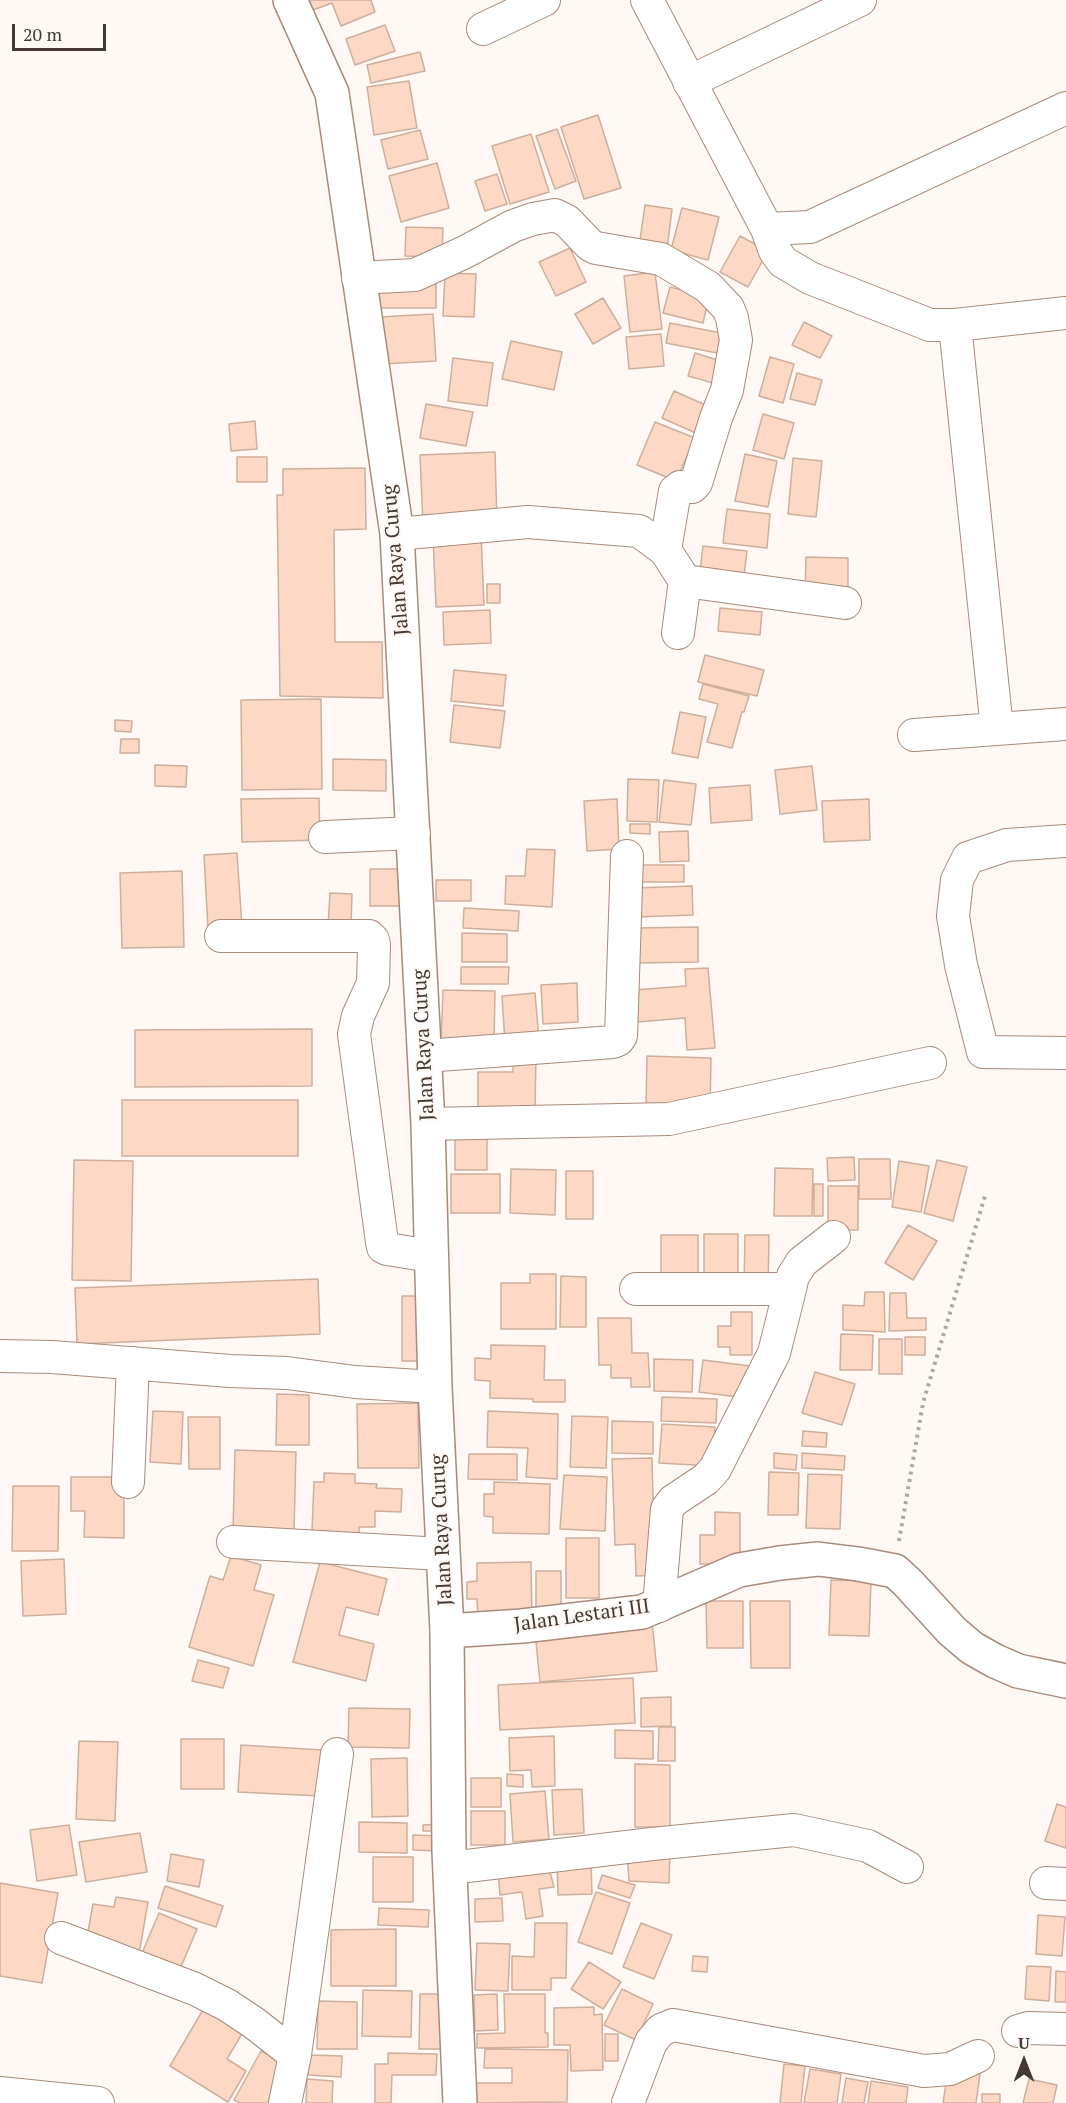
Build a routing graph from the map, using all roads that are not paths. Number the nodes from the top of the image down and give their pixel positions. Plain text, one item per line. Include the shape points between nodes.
1 (290, 0) edge
2 (544, 0) edge
3 (647, 0) edge
4 (860, 0) edge
5 (483, 29) dead end
6 (689, 82) junction
7 (1066, 108) edge
8 (810, 227) junction
9 (767, 229) junction
10 (358, 278) junction
11 (810, 278) junction
12 (1066, 313) edge
13 (955, 325) junction
14 (398, 534) junction
15 (665, 550) junction
16 (685, 581) junction
17 (845, 603) dead end
18 (678, 633) dead end
19 (1066, 724) edge
20 (997, 729) junction
21 (914, 735) dead end
22 (414, 833) junction
23 (325, 837) dead end
24 (1066, 841) edge
25 (627, 856) dead end
26 (221, 936) dead end
27 (1066, 1053) edge
28 (425, 1056) junction
29 (930, 1063) dead end
30 (428, 1124) junction
31 (834, 1237) dead end
32 (431, 1256) junction
33 (636, 1289) dead end
34 (790, 1289) junction
35 (0, 1356) edge
36 (133, 1363) junction
37 (435, 1387) junction
38 (128, 1482) dead end
39 (233, 1542) dead end
40 (442, 1554) junction
41 (659, 1606) junction
42 (447, 1632) junction
43 (1066, 1681) edge
44 (337, 1754) dead end
45 (907, 1867) dead end
46 (450, 1868) junction
47 (61, 1938) dead end
48 (1066, 2029) edge
49 (1018, 2031) dead end
50 (294, 2055) junction
51 (978, 2055) dead end
52 (0, 2093) edge
53 (98, 2103) edge
54 (285, 2103) edge
55 (460, 2103) edge
56 (628, 2103) edge

1 - 10 main road, Jalan Raya Curug via 332,93
2 - 5 street
3 - 6 street
4 - 6 street
6 - 9 street
7 - 8 street
8 - 9 street
8 - 11 street
9 - 11 street via 783,262
10 - 14 main road, Jalan Raya Curug
10 - 15 street via 415,275 513,226 555,215 596,248 661,259 708,287 728,308 736,340 727,390 696,483 675,491
11 - 13 street via 930,326
12 - 13 street
13 - 20 street
14 - 15 street via 528,522 639,531
14 - 22 main road, Jalan Raya Curug
15 - 16 street
16 - 17 street
16 - 18 street
19 - 20 street
20 - 21 street
22 - 23 street
22 - 28 main road, Jalan Raya Curug
24 - 27 street via 1007,844 968,858 957,879 953,916 982,1052
25 - 28 street via 618,1040
26 - 32 street via 369,936 373,940 373,983 354,1034 382,1242 387,1249
28 - 30 main road, Jalan Raya Curug
29 - 30 street via 669,1119
30 - 32 main road, Jalan Raya Curug
31 - 34 street via 802,1262
32 - 37 main road, Jalan Raya Curug
33 - 34 street
34 - 41 street via 774,1353 715,1468 667,1509
35 - 36 street
36 - 37 street
36 - 38 street
37 - 40 main road, Jalan Raya Curug
39 - 40 street
40 - 42 main road, Jalan Raya Curug
41 - 42 main road, Jalan Lestari III via 642,1612
41 - 43 main road, Jalan Lestari III via 739,1570 819,1559 858,1564 895,1571 952,1631 994,1661 1018,1671
42 - 46 main road, Jalan Raya Curug
44 - 50 street
45 - 46 street via 868,1846 794,1830
46 - 55 main road, Jalan Raya Curug
47 - 50 street via 227,2005
48 - 49 street
50 - 54 street
51 - 56 street via 950,2069 924,2071 673,2025 661,2030 651,2042
52 - 53 street

